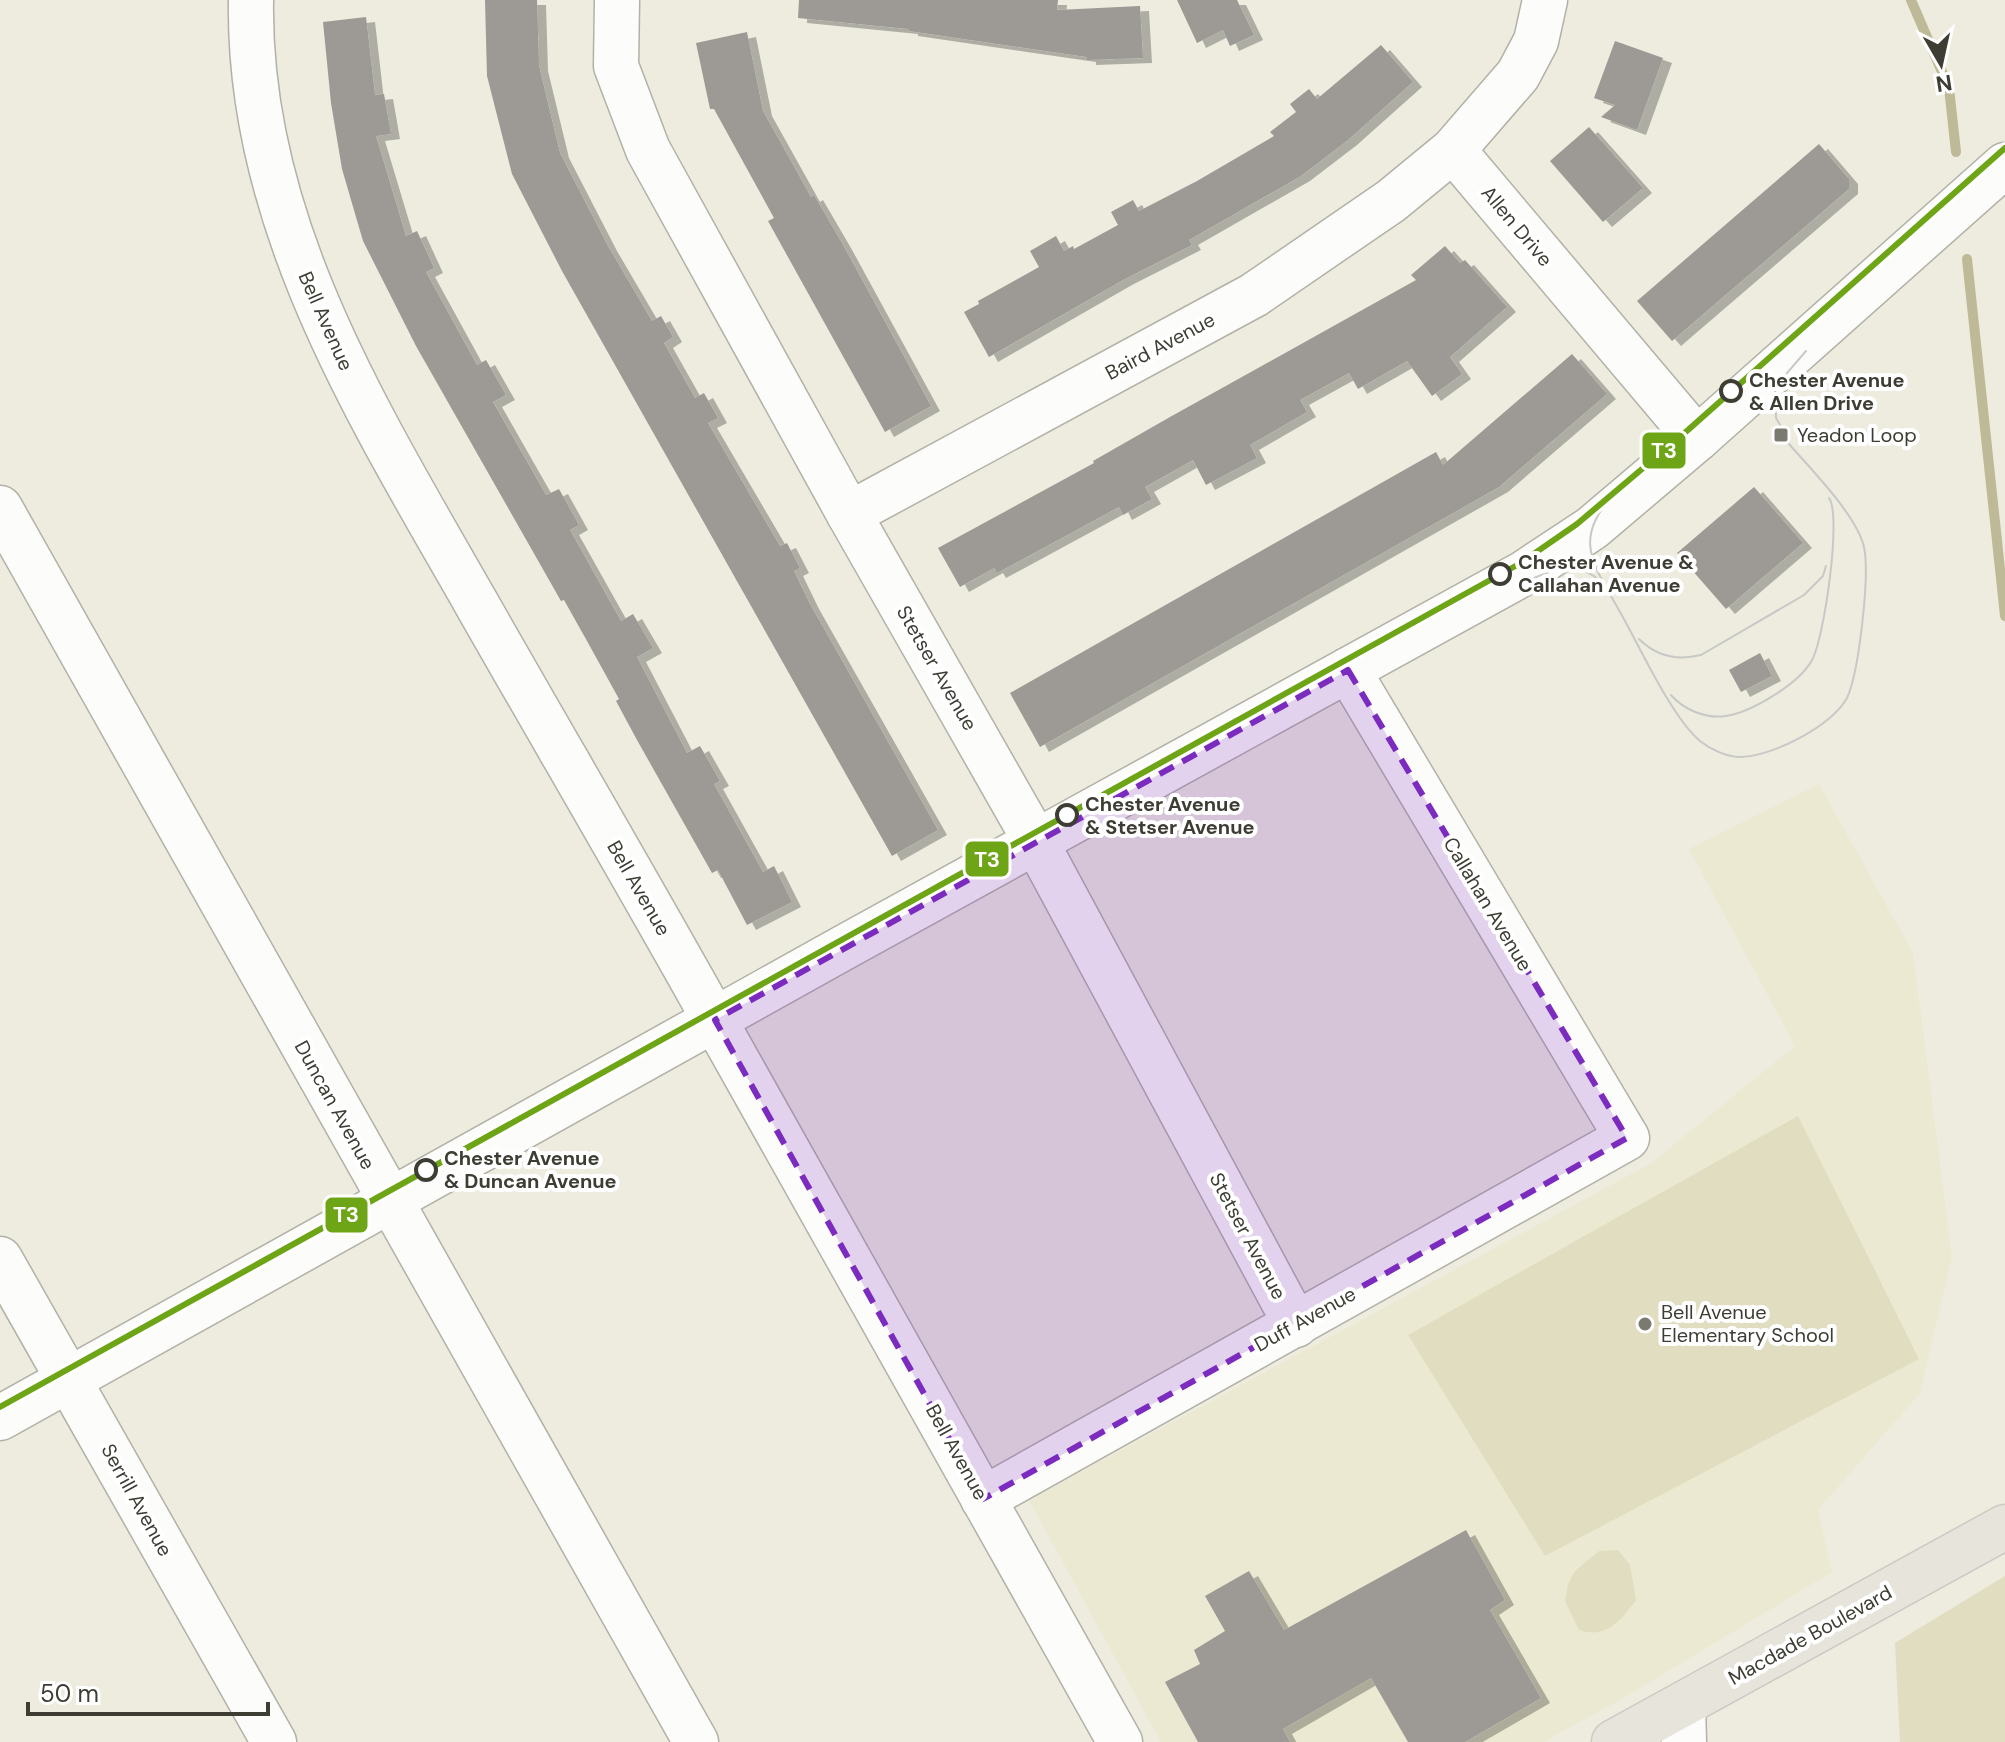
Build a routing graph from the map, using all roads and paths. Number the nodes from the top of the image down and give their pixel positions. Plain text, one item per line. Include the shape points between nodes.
1 (251, 0) edge
2 (617, 0) edge
3 (1545, 0) edge
4 (1453, 150) junction
5 (2005, 165) edge
6 (1697, 439) junction
7 (0, 508) edge
8 (849, 514) junction
9 (1348, 670) junction
10 (1036, 842) junction
11 (715, 1020) junction
12 (1627, 1138) joint
13 (390, 1201) junction
14 (0, 1259) edge
15 (1296, 1325) junction
16 (69, 1380) junction
17 (0, 1418) edge
18 (983, 1499) junction
19 (2005, 1527) edge
20 (1683, 1724) edge
21 (274, 1742) edge
22 (696, 1742) edge
23 (1120, 1742) edge
24 (1614, 1742) edge

1 - 11 street, Bell Avenue via 262,135 276,193 316,303 431,524
2 - 8 street, Stetser Avenue via 616,66 648,150
3 - 4 street via 1536,41 1518,75
4 - 6 street, Allen Drive
4 - 8 street, Baird Avenue via 1391,201 1254,295
5 - 6 street
6 - 9 street via 1592,528 1524,573
7 - 13 street, Duncan Avenue
8 - 10 street, Stetser Avenue
9 - 10 street
9 - 12 street, Callahan Avenue
10 - 11 street
10 - 15 street, Stetser Avenue
11 - 13 street
11 - 18 street, Bell Avenue
12 - 15 street, Duff Avenue
13 - 16 street
13 - 22 street, Duncan Avenue
14 - 16 street, Serrill Avenue
15 - 18 street, Duff Avenue
16 - 17 street
16 - 21 street, Serrill Avenue
18 - 23 street, Bell Avenue
19 - 20 main road, Macdade Boulevard
20 - 24 main road, Macdade Boulevard

